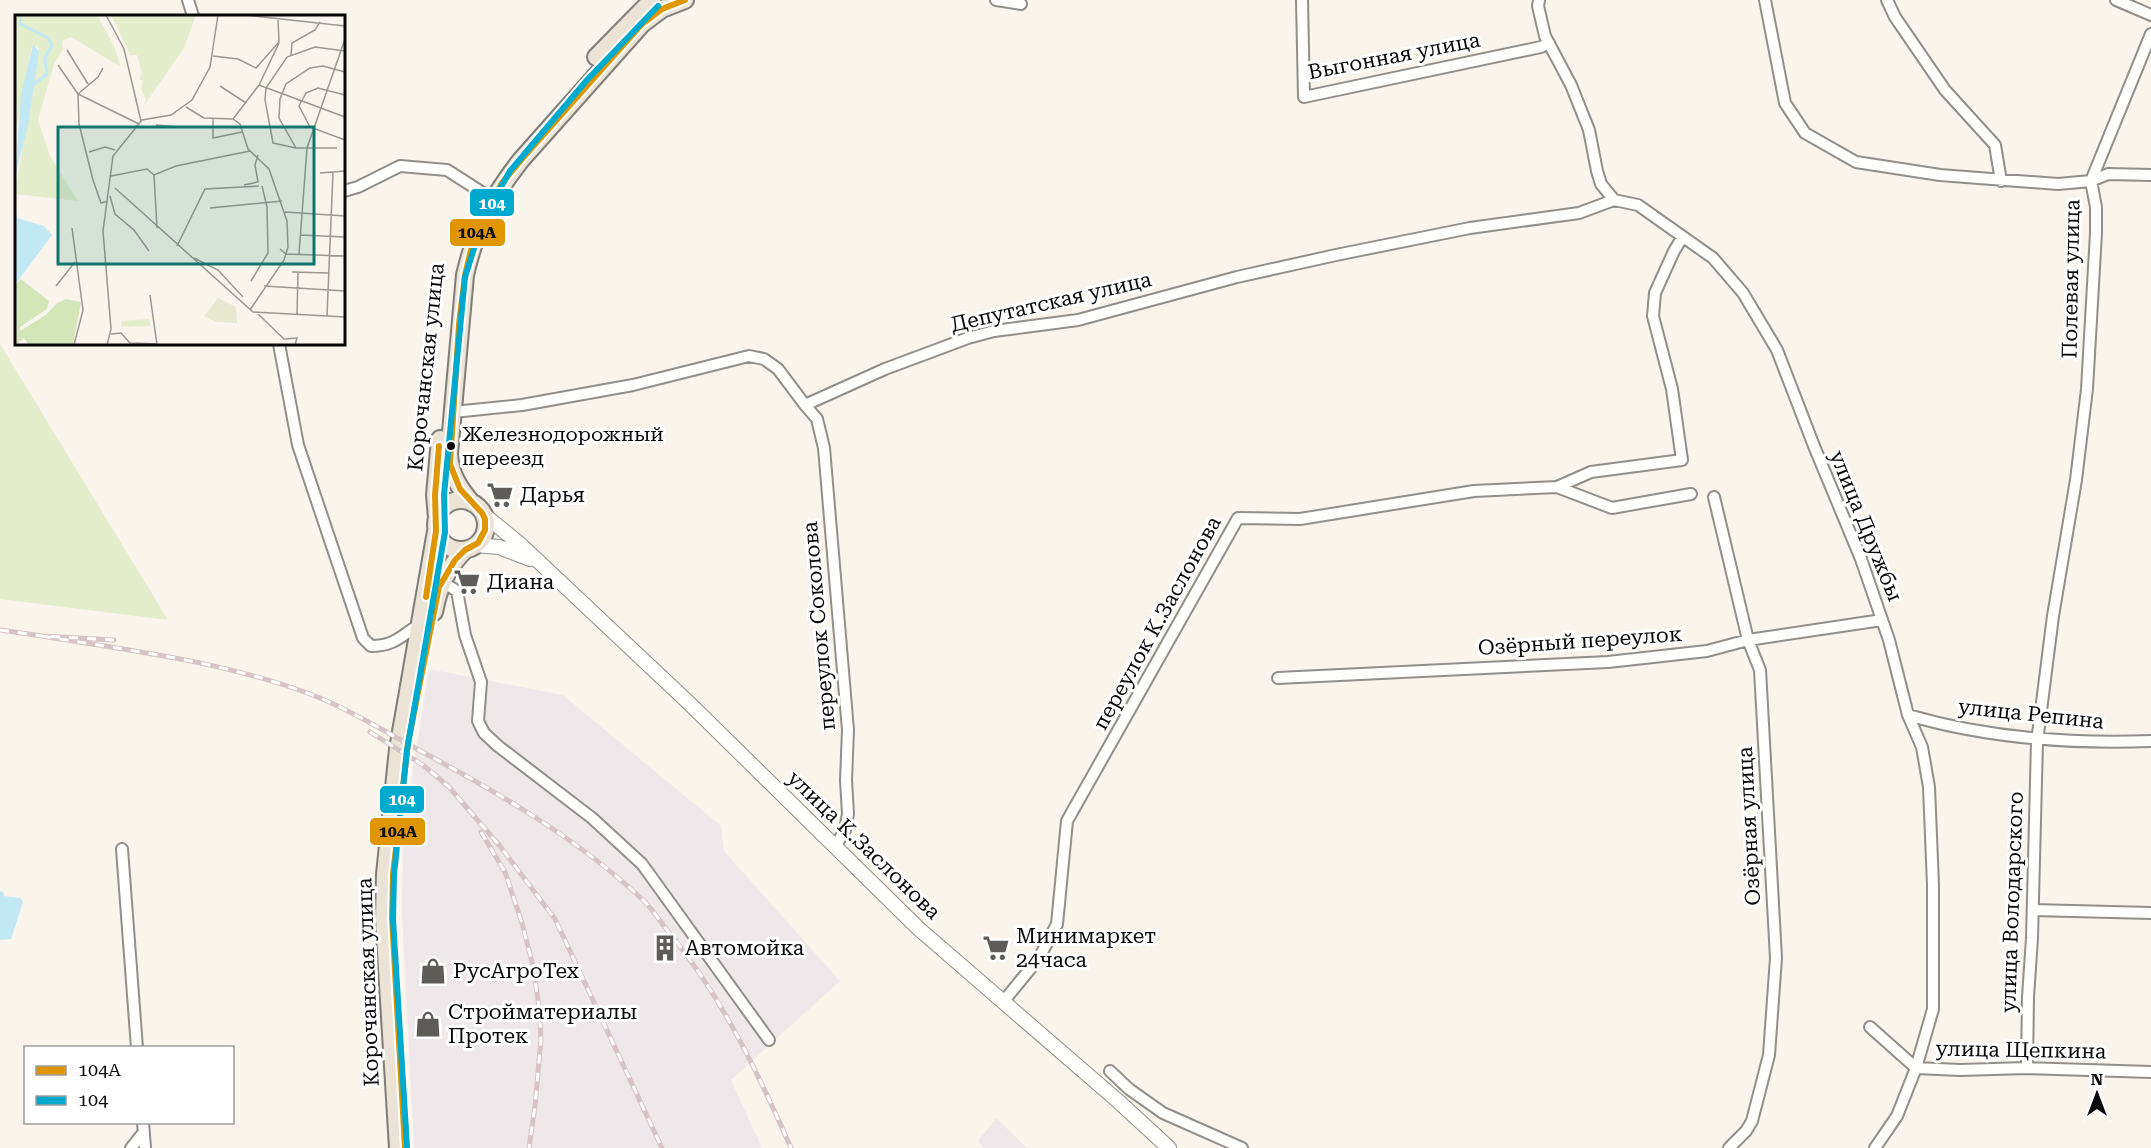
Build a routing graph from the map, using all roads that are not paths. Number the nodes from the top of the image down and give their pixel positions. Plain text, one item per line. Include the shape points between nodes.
1 (188, 0) edge
2 (652, 0) edge
3 (685, 0) edge
4 (996, 0) edge
5 (1302, 0) edge
6 (1539, 0) edge
7 (1765, 0) edge
8 (1887, 0) edge
9 (2116, 0) edge
10 (1021, 4) dead end
11 (193, 15) edge
12 (2151, 15) edge
13 (2151, 34) edge
14 (1549, 43) junction
15 (2151, 175) edge
16 (2001, 181) junction
17 (2091, 181) junction
18 (345, 191) edge
19 (486, 195) junction
20 (1614, 200) junction
21 (1682, 238) junction
22 (279, 345) edge
23 (805, 405) junction
24 (453, 412) junction
25 (1557, 487) junction
26 (1691, 494) dead end
27 (1714, 497) dead end
28 (477, 508) junction
29 (437, 524) junction
30 (470, 547) junction
31 (538, 562) junction
32 (441, 582) junction
33 (1882, 620) junction
34 (421, 624) junction
35 (1748, 640) junction
36 (1278, 678) dead end
37 (1908, 715) junction
38 (2037, 738) junction
39 (2151, 741) edge
40 (835, 847) junction
41 (122, 849) dead end
42 (2033, 910) junction
43 (2151, 913) edge
44 (1003, 1002) junction
45 (1870, 1027) dead end
46 (769, 1040) dead end
47 (137, 1046) edge
48 (1916, 1068) junction
49 (2027, 1068) junction
50 (1110, 1071) dead end
51 (2151, 1072) edge
52 (1129, 1089) junction
53 (1118, 1101) junction
54 (143, 1128) edge
55 (131, 1148) edge
56 (145, 1148) edge
57 (398, 1148) edge
58 (405, 1148) edge
59 (1169, 1148) edge
60 (1242, 1148) edge
61 (1729, 1148) edge
62 (1875, 1148) edge

1 - 11 street
2 - 19 main road, Корочанская улица via 580,74 514,151
3 - 24 main road, Корочанская улица via 662,9 642,24 521,160 483,216 465,275
4 - 10 street
5 - 14 street, Выгонная улица via 1304,97
6 - 14 street
7 - 16 street, Полевая улица via 1785,103 1805,133 1856,162
8 - 16 street via 1945,90 1995,145
9 - 12 street
13 - 17 street
14 - 20 street via 1589,130 1602,184
15 - 17 street via 2108,174
16 - 17 street, Полевая улица
17 - 38 street, Полевая улица via 2096,233 2087,389
18 - 19 street via 400,166 447,170
19 - 29 main road, Корочанская улица via 476,213 456,275 435,495
20 - 21 street, улица Дружбы via 1638,205
20 - 23 street, Депутатская улица via 1579,213 1470,228 1237,277 1078,320 994,331 885,369
21 - 25 street, переулок К.Заслонова via 1655,293 1653,316 1672,389 1682,460 1591,472
21 - 33 street, улица Дружбы via 1713,258 1743,293 1777,350
22 - 34 street via 298,445 363,638 371,646 378,646 397,641
23 - 24 street via 778,369 764,359 749,356 633,385 522,405
23 - 40 street, переулок Соколова via 817,419 824,448 848,730 848,813 845,830
24 - 28 main road, Корочанская улица via 450,464 460,489
25 - 26 street, переулок К.Заслонова via 1612,508
25 - 44 street, переулок К.Заслонова via 1474,491 1300,519 1238,518 1067,821 1057,924 1039,958
27 - 35 street, Озёрная улица
28 - 29 main road via 459,501 451,503 441,510
28 - 30 main road via 485,530
28 - 31 street, улица К.Заслонова
29 - 30 main road via 441,541 447,546 458,550
29 - 34 main road, Корочанская улица
30 - 31 street, улица К.Заслонова via 500,547
30 - 32 main road, Корочанская улица
31 - 40 street, улица К.Заслонова
32 - 46 street via 457,591 465,635 481,682 478,720 484,733 592,818 642,864
32 - 58 main road, Корочанская улица via 408,743 393,874
33 - 35 street, Озёрный переулок
33 - 37 street, улица Дружбы
34 - 57 main road, Корочанская улица via 398,749 385,874 384,919
35 - 36 street, Озёрный переулок via 1707,651 1608,662
35 - 61 street, Озёрная улица via 1760,670 1776,958 1769,1055 1752,1121
37 - 38 street, улица Репина via 1938,724
37 - 48 street, улица Дружбы via 1922,747 1929,787 1933,885 1933,1009
38 - 39 street, улица Репина via 2073,742
38 - 42 street, улица Володарского
40 - 44 street, улица К.Заслонова via 919,929
41 - 47 street
42 - 43 street
42 - 49 street, улица Володарского
44 - 53 street, улица К.Заслонова
45 - 48 street, улица Щепкина
48 - 49 street, улица Щепкина
48 - 62 street, улица Дружбы via 1897,1116
49 - 51 street, улица Щепкина
50 - 52 street
52 - 53 street
52 - 60 street via 1163,1113
53 - 59 street, улица К.Заслонова
54 - 55 street
54 - 56 street

